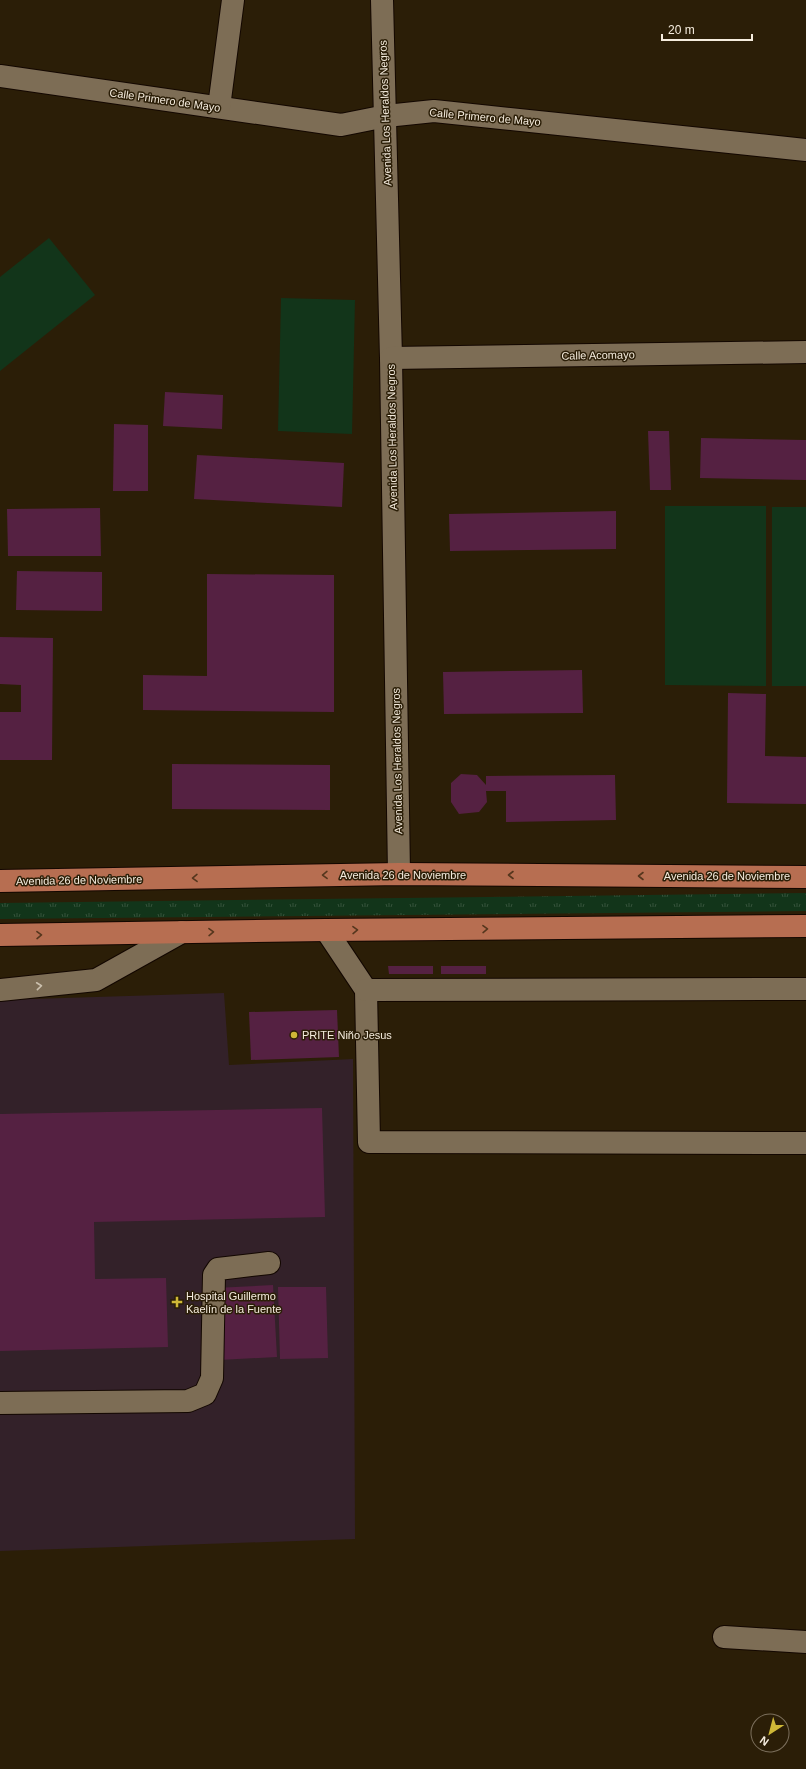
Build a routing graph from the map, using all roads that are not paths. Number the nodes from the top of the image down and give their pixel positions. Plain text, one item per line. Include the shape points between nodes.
1 (233, 0) edge
2 (382, 0) edge
3 (0, 76) edge
4 (218, 107) junction
5 (386, 116) junction
6 (806, 150) edge
7 (806, 352) edge
8 (391, 358) junction
9 (399, 874) junction
10 (806, 877) edge
11 (0, 881) edge
12 (806, 926) edge
13 (326, 930) junction
14 (182, 932) junction
15 (0, 935) edge
16 (806, 989) edge
17 (0, 990) edge
18 (366, 990) junction
19 (806, 1143) edge
20 (269, 1263) dead end
21 (0, 1403) edge
22 (724, 1636) dead end
23 (806, 1642) edge

1 - 4 street
2 - 5 street, Avenida Los Heraldos Negros
3 - 4 street, Calle Primero de Mayo
4 - 5 street, Calle Primero de Mayo via 341,125
5 - 6 street, Calle Primero de Mayo via 434,111
5 - 8 street, Avenida Los Heraldos Negros
7 - 8 street, Calle Acomayo
8 - 9 street, Avenida Los Heraldos Negros
10 -> 9 main road, Avenida 26 de Noviembre
9 -> 11 main road, Avenida 26 de Noviembre
13 -> 12 main road
14 -> 13 main road
13 - 18 street
15 -> 14 main road
17 -> 14 street via 96,980
16 - 18 street
18 - 19 street via 369,1142
20 - 21 street via 218,1269 214,1275 212,1378 205,1394 188,1401
22 - 23 street

